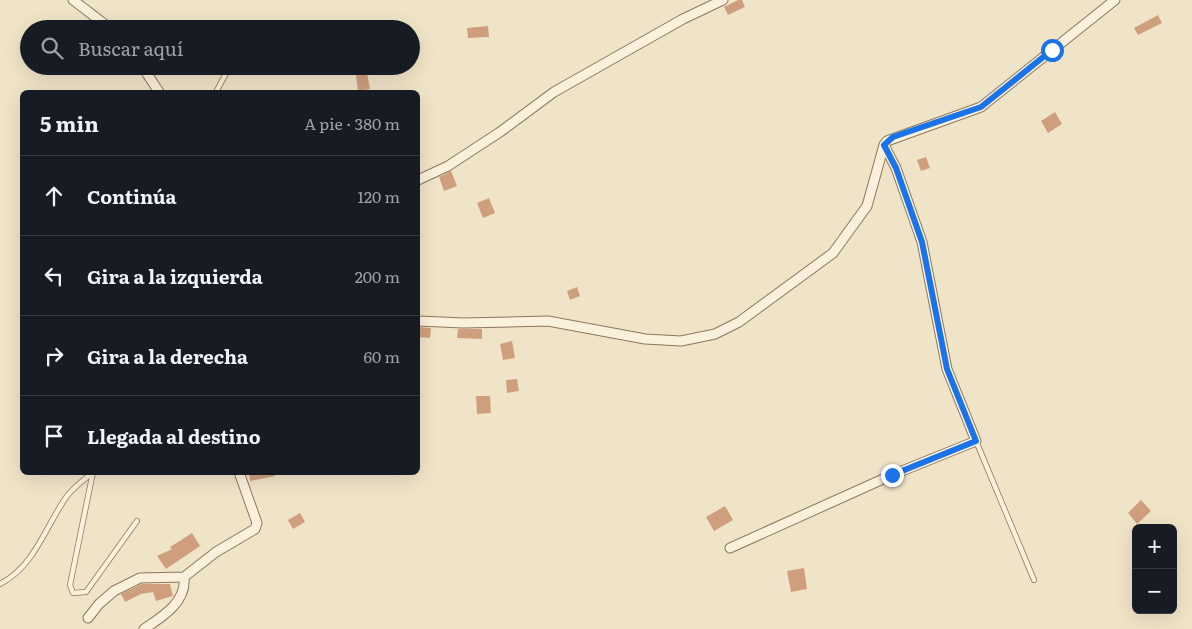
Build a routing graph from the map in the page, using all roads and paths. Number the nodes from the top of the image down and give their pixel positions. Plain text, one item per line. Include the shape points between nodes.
1 (74, 0) edge
2 (723, 0) edge
3 (1115, 0) edge
4 (100, 20) edge
5 (148, 75) edge
6 (225, 75) edge
7 (158, 90) edge
8 (217, 90) edge
9 (884, 145) junction
10 (420, 179) edge
11 (420, 320) edge
12 (976, 441) junction
13 (90, 475) edge
14 (92, 475) edge
15 (240, 475) edge
16 (137, 521) dead end
17 (730, 548) dead end
18 (184, 577) junction
19 (1034, 580) dead end
20 (0, 584) edge
21 (88, 618) dead end
22 (144, 629) edge

1 - 4 street
2 - 10 street via 554,92 500,132
3 - 9 street via 981,107 893,137
5 - 7 street
6 - 8 lane
9 - 11 street via 867,206 833,253 739,322 715,334 681,340 645,339 548,321 463,323
9 - 12 street via 896,168 922,242 947,369
12 - 17 street
12 - 19 lane
13 - 20 lane via 69,494 35,552 15,576
14 - 16 lane via 70,585 73,593 86,592
15 - 18 street via 257,523 255,529 216,552
18 - 21 street via 140,578 114,591
18 - 22 street via 183,592 174,606

